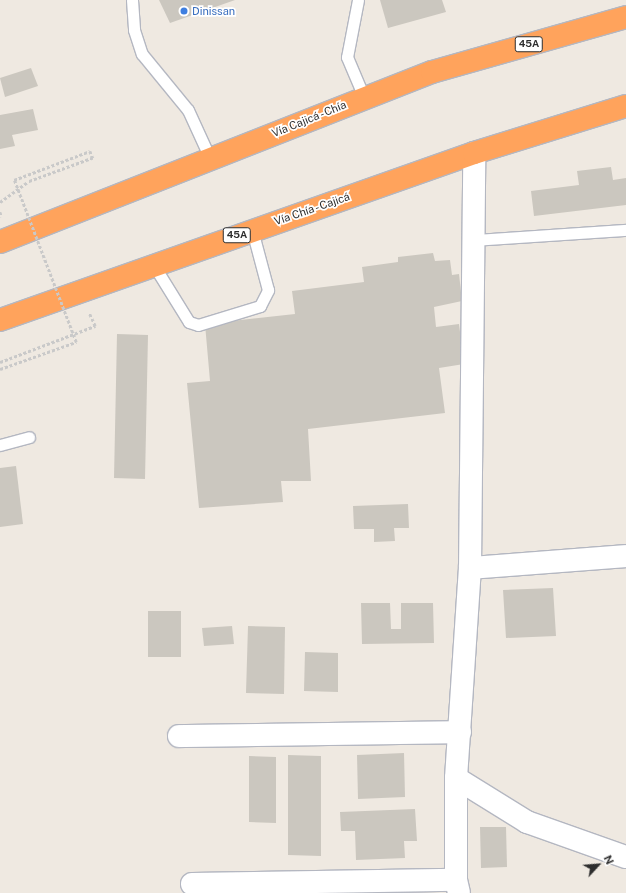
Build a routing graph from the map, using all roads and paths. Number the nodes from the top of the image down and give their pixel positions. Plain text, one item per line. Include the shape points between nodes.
1 (132, 0) edge
2 (358, 0) edge
3 (626, 17) edge
4 (364, 97) junction
5 (626, 106) edge
6 (474, 153) junction
7 (210, 158) junction
8 (0, 202) edge
9 (252, 230) junction
10 (626, 230) edge
11 (474, 240) junction
12 (0, 242) edge
13 (153, 264) junction
14 (80, 291) junction
15 (0, 320) edge
16 (0, 362) edge
17 (0, 370) edge
18 (29, 437) dead end
19 (0, 445) edge
20 (626, 556) edge
21 (470, 568) junction
22 (460, 732) junction
23 (179, 736) dead end
24 (456, 778) junction
25 (626, 857) edge
26 (192, 884) dead end
27 (457, 886) edge

1 - 7 lane via 134,30 142,54 188,110
2 - 4 lane via 347,57
3 - 4 highway, Vía Cajicá - Chía / 45A via 432,72
4 - 7 highway, Vía Cajicá - Chía / 45A
5 - 6 highway, Vía Chía - Cajicá / 45A
6 - 9 highway, Vía Chía - Cajicá / 45A
6 - 11 street
7 - 12 highway, Vía Cajicá - Chía / 45A
8 - 17 path, bridge via 28,182 93,158 90,151 14,180 76,342
9 - 13 highway, Vía Chía - Cajicá / 45A
9 - 13 lane via 268,290 260,306 198,325 189,322
10 - 11 lane
11 - 21 street
13 - 14 highway, Vía Chía - Cajicá / 45A
14 - 15 highway, Vía Chía - Cajicá / 45A
14 - 16 path via 95,326
18 - 19 lane
20 - 21 street
21 - 22 street
22 - 23 street
22 - 24 street
24 - 25 street via 527,822
24 - 27 street
26 - 27 street

